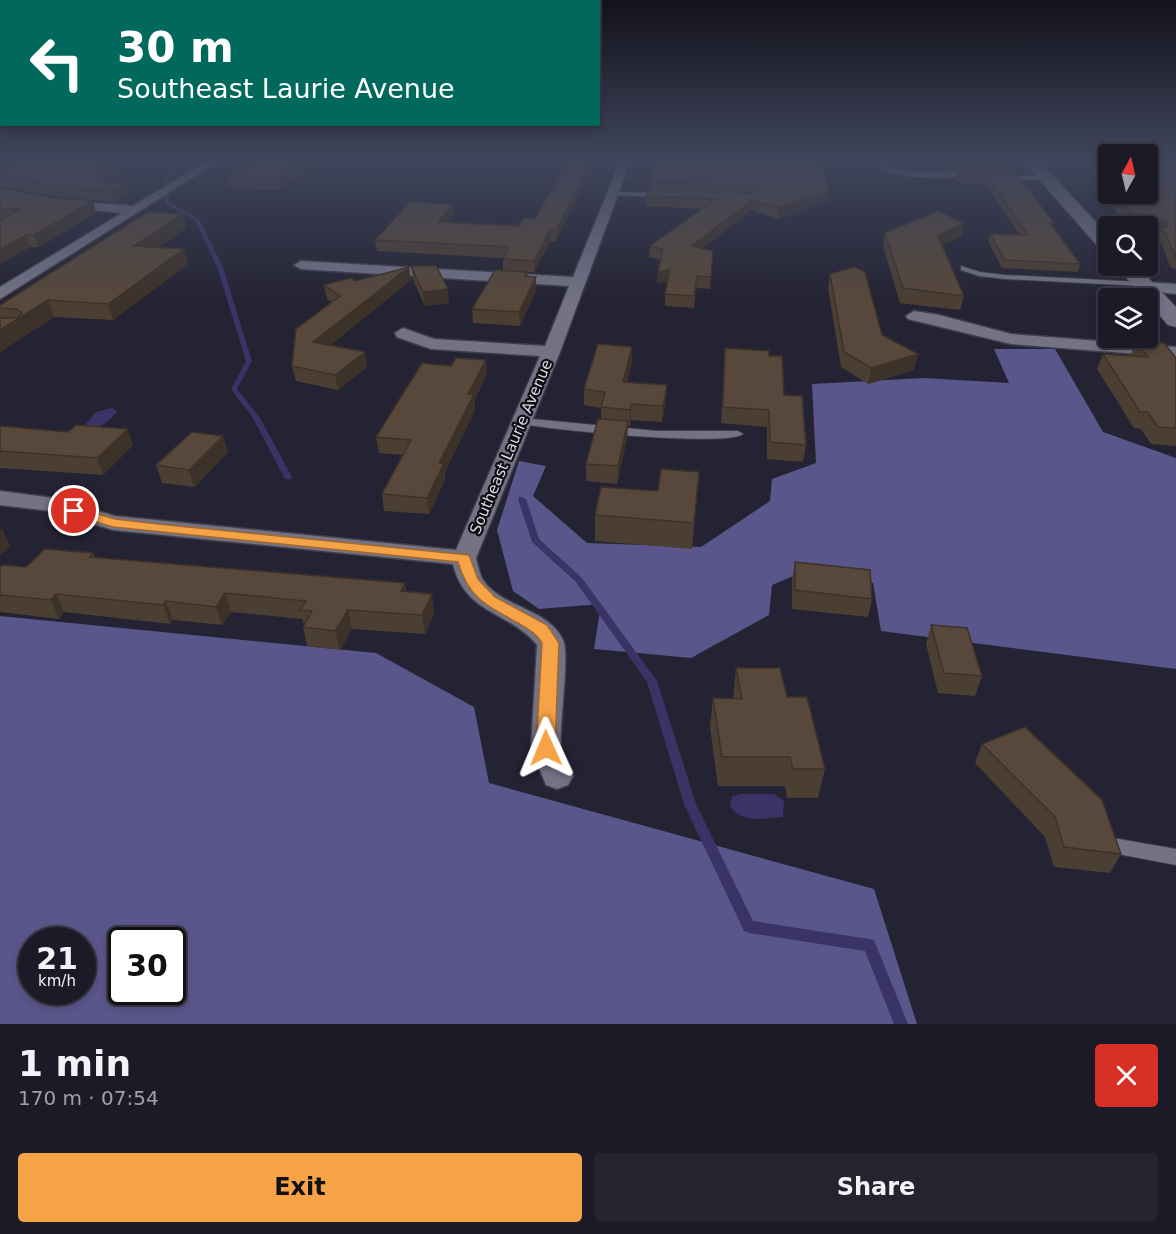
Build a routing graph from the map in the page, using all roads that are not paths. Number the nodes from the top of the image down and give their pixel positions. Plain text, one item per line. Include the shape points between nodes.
1 (104, 207) edge
2 (139, 207) edge
3 (608, 207) edge
4 (1075, 207) edge
5 (134, 210) junction
6 (1098, 230) edge
7 (301, 265) dead end
8 (964, 268) dead end
9 (1135, 276) edge
10 (578, 282) junction
11 (1144, 285) junction
12 (1176, 289) edge
13 (0, 294) edge
14 (914, 316) dead end
15 (1176, 320) edge
16 (403, 333) dead end
17 (551, 352) junction
18 (1176, 352) edge
19 (522, 421) junction
20 (738, 434) dead end
21 (0, 498) edge
22 (464, 558) junction
23 (557, 776) dead end
24 (1113, 846) edge
25 (1176, 857) edge

1 - 5 street
2 - 5 street
3 - 10 street, Southeast Laurie Avenue
4 - 6 street
5 - 13 street
7 - 10 street
8 - 11 lane via 1005,277
9 - 11 street
10 - 17 street, Southeast Laurie Avenue
11 - 12 street
11 - 15 street
14 - 18 street via 1011,339
16 - 17 street via 431,344
17 - 19 street, Southeast Laurie Avenue
19 - 20 lane via 710,436
19 - 22 street, Southeast Laurie Avenue
21 - 22 street via 54,506 113,523
22 - 23 street via 471,581 489,600 542,629 550,643 546,748
24 - 25 lane

